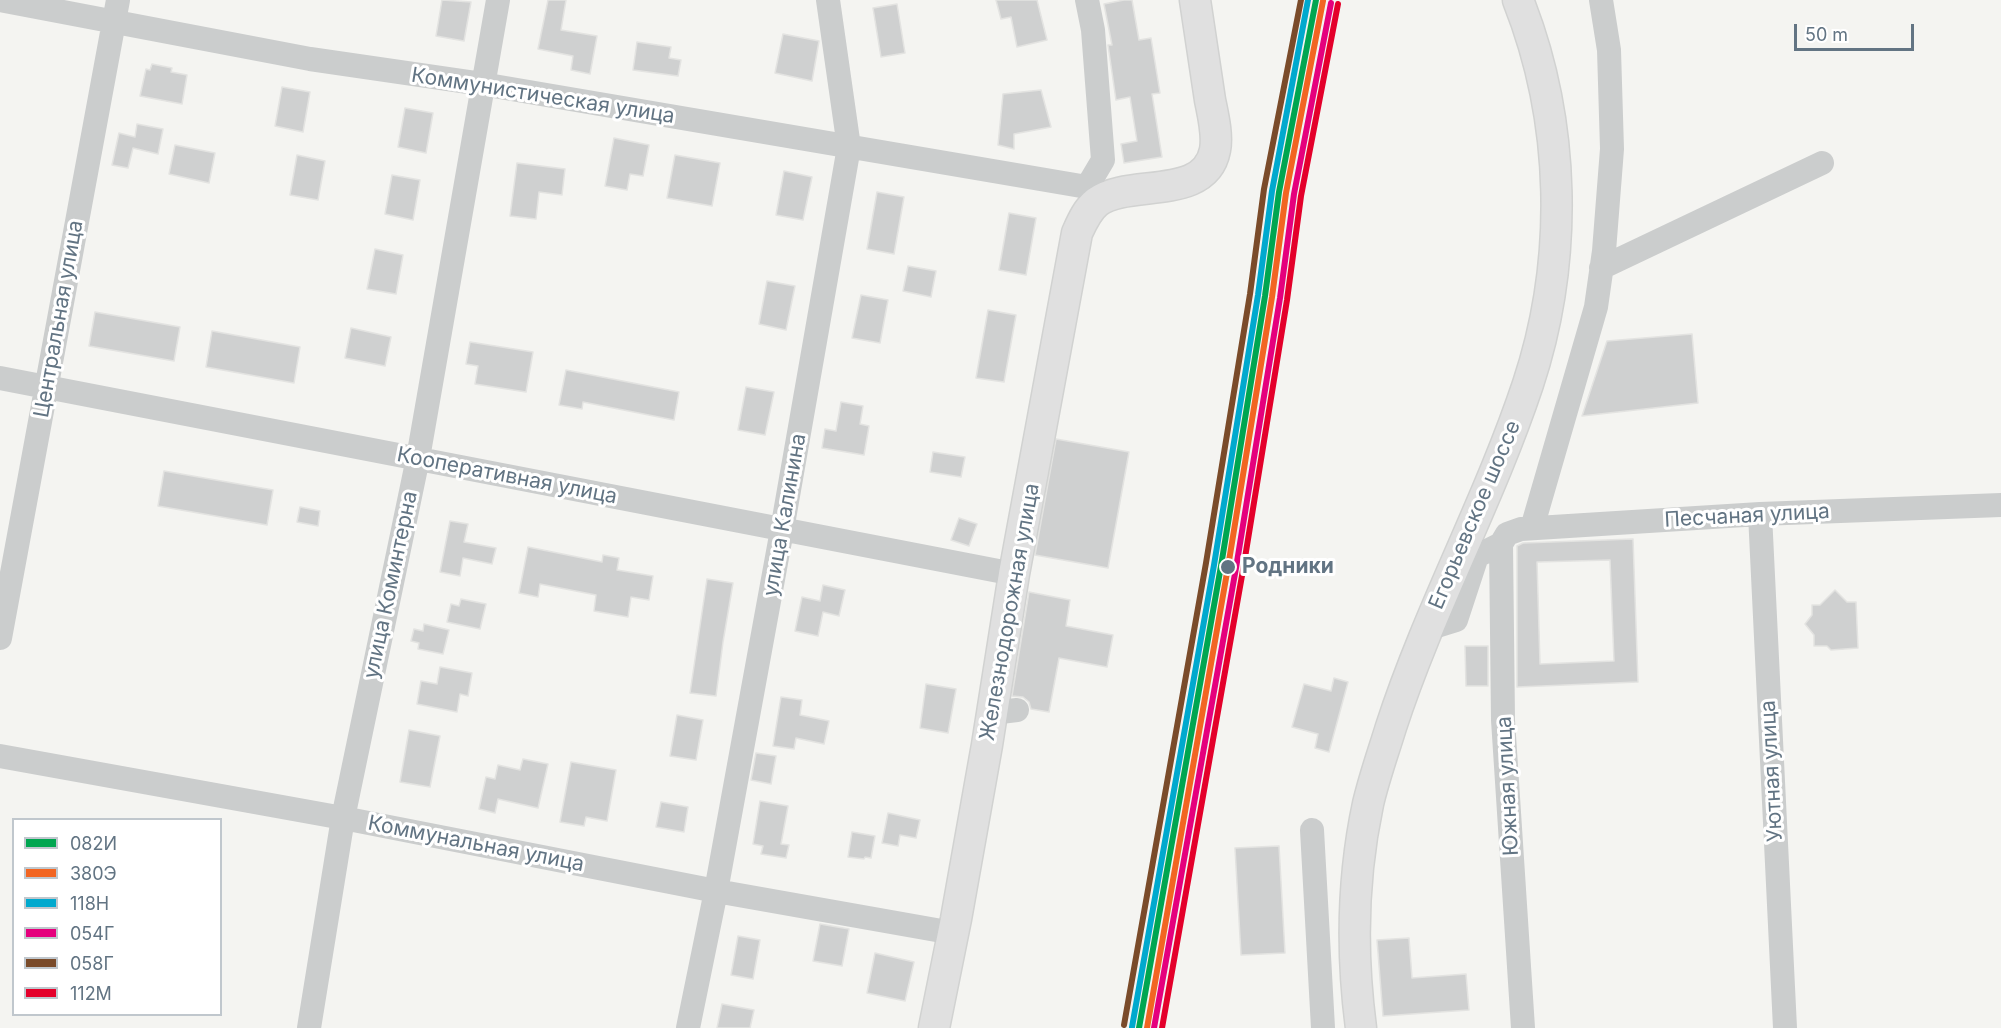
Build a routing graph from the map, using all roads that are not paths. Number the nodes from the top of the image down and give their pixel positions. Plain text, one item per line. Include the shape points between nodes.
1 (0, 0) edge
2 (498, 0) edge
3 (828, 0) edge
4 (1087, 0) edge
5 (1196, 0) edge
6 (1518, 0) edge
7 (1601, 0) edge
8 (116, 11) edge
9 (482, 84) junction
10 (849, 147) junction
11 (1088, 153) dead end
12 (1822, 164) dead end
13 (1092, 194) junction
14 (1601, 268) junction
15 (0, 378) edge
16 (47, 387) junction
17 (418, 458) junction
18 (2001, 505) edge
19 (1760, 514) junction
20 (1532, 528) junction
21 (783, 530) junction
22 (1501, 544) junction
23 (1014, 574) junction
24 (1427, 629) junction
25 (0, 638) edge
26 (0, 756) edge
27 (343, 818) junction
28 (1312, 830) dead end
29 (716, 891) junction
30 (953, 933) junction
31 (309, 1028) edge
32 (688, 1028) edge
33 (934, 1028) edge
34 (1323, 1028) edge
35 (1361, 1028) edge
36 (1523, 1028) edge
37 (1785, 1028) edge

1 - 8 street, Коммунистическая улица
2 - 9 street, улица Коминтерна
3 - 10 street, улица Калинина
4 - 13 street, Железнодорожная улица via 1103,159
5 - 13 main road via 1213,120 1212,160 1204,173 1193,180 1119,194
6 - 24 main road, Егорьевское шоссе via 1541,74 1552,138 1557,206 1552,273 1539,346 1518,411
7 - 14 street via 1609,50 1612,149
8 - 9 street, Коммунистическая улица via 310,58
8 - 16 street, Центральная улица
9 - 10 street, Коммунистическая улица
9 - 17 street, улица Коминтерна
10 - 13 street, Коммунистическая улица
10 - 21 street, улица Калинина
11 - 13 street
12 - 14 street
13 - 23 main road, Железнодорожная улица via 1077,233
14 - 20 street via 1596,307
15 - 16 street, Кооперативная улица
16 - 17 street, Кооперативная улица
16 - 25 street, Центральная улица
17 - 21 street, Кооперативная улица
17 - 27 street, улица Коминтерна
18 - 19 street, Песчаная улица
19 - 20 street, Песчаная улица
19 - 37 street, Уютная улица
20 - 22 street, Песчаная улица via 1507,534
21 - 23 street, Кооперативная улица
21 - 29 street, улица Калинина
22 - 24 street, Песчаная улица via 1477,556 1456,620
22 - 36 street, Южная улица via 1503,720
23 - 30 main road, Железнодорожная улица via 1004,711
24 - 35 main road, Егорьевское шоссе via 1381,757 1361,841 1354,918
26 - 27 street, Коммунальная улица
27 - 29 street, Коммунальная улица
27 - 31 street, улица Коминтерна
28 - 34 street
29 - 30 street, Коммунальная улица
29 - 32 street, улица Калинина
30 - 33 main road, Железнодорожная улица

